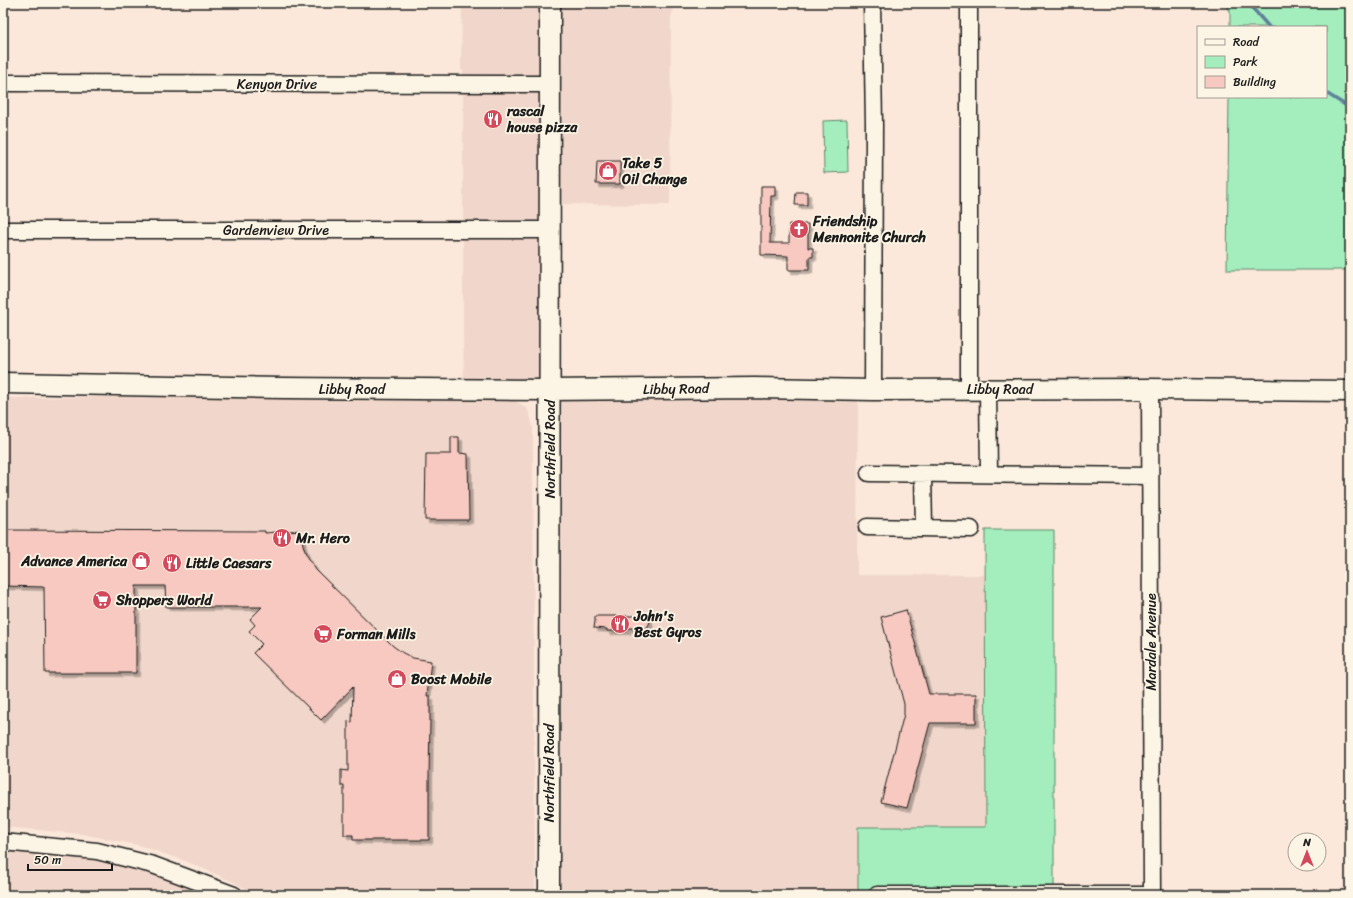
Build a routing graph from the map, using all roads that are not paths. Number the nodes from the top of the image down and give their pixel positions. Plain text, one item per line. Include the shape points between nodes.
1 (550, 3) edge
2 (872, 3) edge
3 (969, 3) edge
4 (3, 83) edge
5 (550, 84) junction
6 (3, 230) edge
7 (550, 230) junction
8 (3, 383) edge
9 (978, 389) junction
10 (1150, 389) junction
11 (550, 390) junction
12 (873, 390) junction
13 (1350, 391) edge
14 (869, 473) dead end
15 (923, 474) junction
16 (989, 474) junction
17 (1150, 476) junction
18 (867, 528) dead end
19 (924, 528) junction
20 (970, 529) dead end
21 (3, 842) edge
22 (234, 895) edge
23 (549, 895) edge
24 (877, 895) edge
25 (923, 895) edge
26 (1152, 895) edge

1 - 5 main road, Northfield Road
2 - 12 street
3 - 9 street
4 - 5 street, Kenyon Drive
5 - 7 main road, Northfield Road
6 - 7 street, Gardenview Drive
7 - 11 main road, Northfield Road
8 - 11 main road, Libby Road
9 - 10 main road, Libby Road
9 - 12 main road, Libby Road
9 - 16 street
10 - 13 main road, Libby Road
10 - 17 street, Mardale Avenue
11 - 12 main road, Libby Road
11 - 23 main road, Northfield Road
14 - 15 street
15 - 16 street
15 - 19 street
16 - 17 street
17 - 26 street, Mardale Avenue
18 - 19 street
19 - 20 street
21 - 22 street via 97,851 153,864
24 - 25 street
25 - 26 street

